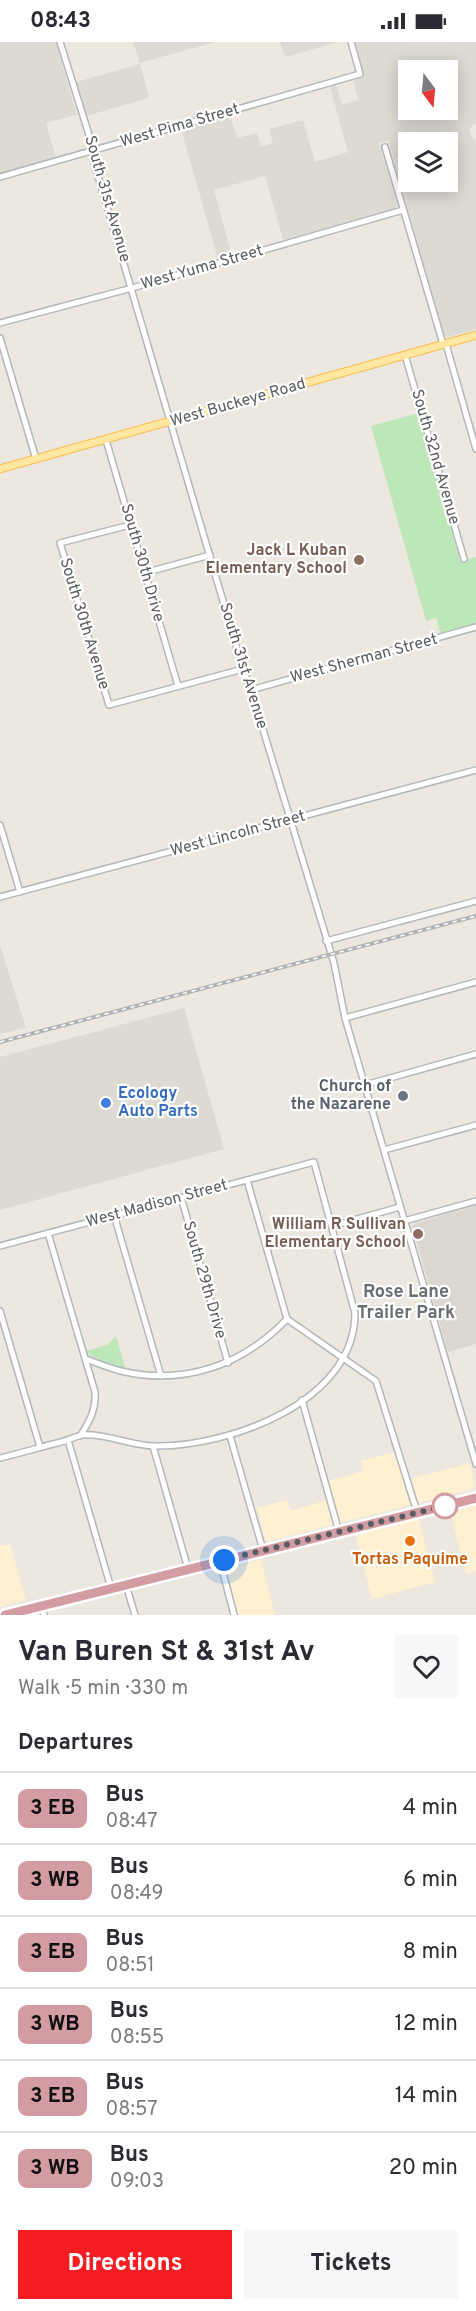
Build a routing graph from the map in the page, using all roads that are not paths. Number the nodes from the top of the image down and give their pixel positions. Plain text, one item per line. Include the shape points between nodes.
1 (60, 42) edge
2 (351, 42) edge
3 (385, 147) dead end
4 (93, 151) junction
5 (0, 177) edge
6 (403, 210) junction
7 (132, 288) junction
8 (0, 323) edge
9 (476, 335) edge
10 (0, 338) edge
11 (444, 344) junction
12 (405, 355) junction
13 (171, 422) junction
14 (106, 440) junction
15 (476, 449) edge
16 (36, 459) junction
17 (0, 469) edge
18 (130, 525) junction
19 (210, 555) junction
20 (464, 559) dead end
21 (144, 573) junction
22 (476, 627) edge
23 (243, 669) junction
24 (178, 687) junction
25 (251, 690) junction
26 (476, 770) edge
27 (290, 820) junction
28 (0, 825) edge
29 (20, 892) junction
30 (0, 897) edge
31 (476, 901) edge
32 (326, 941) junction
33 (476, 982) edge
34 (345, 1018) junction
35 (476, 1054) edge
36 (365, 1084) junction
37 (476, 1125) edge
38 (384, 1150) junction
39 (247, 1180) junction
40 (181, 1197) junction
41 (476, 1201) edge
42 (400, 1207) junction
43 (114, 1215) junction
44 (404, 1221) junction
45 (332, 1226) junction
46 (48, 1233) junction
47 (0, 1246) edge
48 (0, 1311) edge
49 (287, 1318) junction
50 (86, 1359) junction
51 (343, 1359) junction
52 (228, 1363) junction
53 (161, 1376) junction
54 (302, 1400) junction
55 (81, 1435) junction
56 (230, 1436) junction
57 (68, 1440) junction
58 (153, 1446) junction
59 (40, 1447) junction
60 (0, 1458) edge
61 (476, 1464) edge
62 (476, 1498) edge
63 (417, 1512) junction
64 (339, 1532) junction
65 (263, 1550) junction
66 (220, 1561) junction
67 (188, 1569) junction
68 (126, 1585) junction
69 (111, 1588) junction
70 (42, 1606) junction
71 (5, 1615) edge
72 (44, 1615) edge
73 (135, 1615) edge
74 (234, 1615) edge

1 - 4 street, South 31st Avenue
2 - 4 street, West Pima Street via 360,74
3 - 6 street
4 - 5 street, West Pima Street
4 - 7 street, South 31st Avenue
6 - 7 street, West Yuma Street
6 - 11 street
7 - 8 street, West Yuma Street
7 - 13 street, South 31st Avenue
9 - 11 main road, West Buckeye Road
10 - 16 street
11 - 12 main road, West Buckeye Road
11 - 15 street
12 - 13 main road, West Buckeye Road
12 - 20 street, South 32nd Avenue
13 - 14 main road, West Buckeye Road
13 - 19 street, South 31st Avenue
14 - 16 main road, West Buckeye Road
14 - 18 street, South 30th Drive
16 - 17 main road, West Buckeye Road
18 - 21 street, South 30th Drive
18 - 24 street, South 30th Avenue via 60,543 109,705
19 - 21 street
19 - 23 street, South 31st Avenue
21 - 24 street, South 30th Drive
22 - 25 street, West Sherman Street
23 - 24 street
23 - 25 street, South 31st Avenue
25 - 27 street, South 31st Avenue
26 - 27 street, West Lincoln Street
27 - 29 street, West Lincoln Street
27 - 32 street, South 31st Avenue
28 - 29 street
29 - 30 street, West Lincoln Street
31 - 32 street
32 - 34 street, South 31st Avenue
33 - 34 street
34 - 36 street, South 31st Avenue
35 - 36 street
36 - 38 street, South 31st Avenue
37 - 38 street
38 - 42 street, South 31st Avenue
39 - 40 street, West Madison Street
39 - 45 street, West Madison Street via 314,1162
39 - 49 street
40 - 43 street, West Madison Street
40 - 52 street, South 29th Drive
41 - 44 street
42 - 44 street, South 31st Avenue
42 - 45 street
43 - 46 street, West Madison Street
43 - 53 street
44 - 61 street, South 31st Avenue
45 - 51 street via 355,1313 353,1337
46 - 47 street, West Madison Street
46 - 50 street
48 - 59 street
49 - 51 street
49 - 52 street via 271,1336
50 - 53 street via 122,1371
50 - 55 street via 95,1392 92,1418
51 - 54 street
51 - 63 street via 376,1381
52 - 53 street via 195,1374
54 - 56 street via 268,1421
54 - 64 street
55 - 57 street
55 - 58 street
56 - 58 street via 208,1442
56 - 65 street
57 - 59 street
57 - 69 street
58 - 67 street
59 - 60 street
62 - 63 main road
63 - 64 main road
64 - 65 main road
65 - 66 main road
66 - 67 main road
66 - 74 street
67 - 68 main road
68 - 69 main road
68 - 73 street
69 - 70 main road
70 - 71 main road
70 - 72 street

